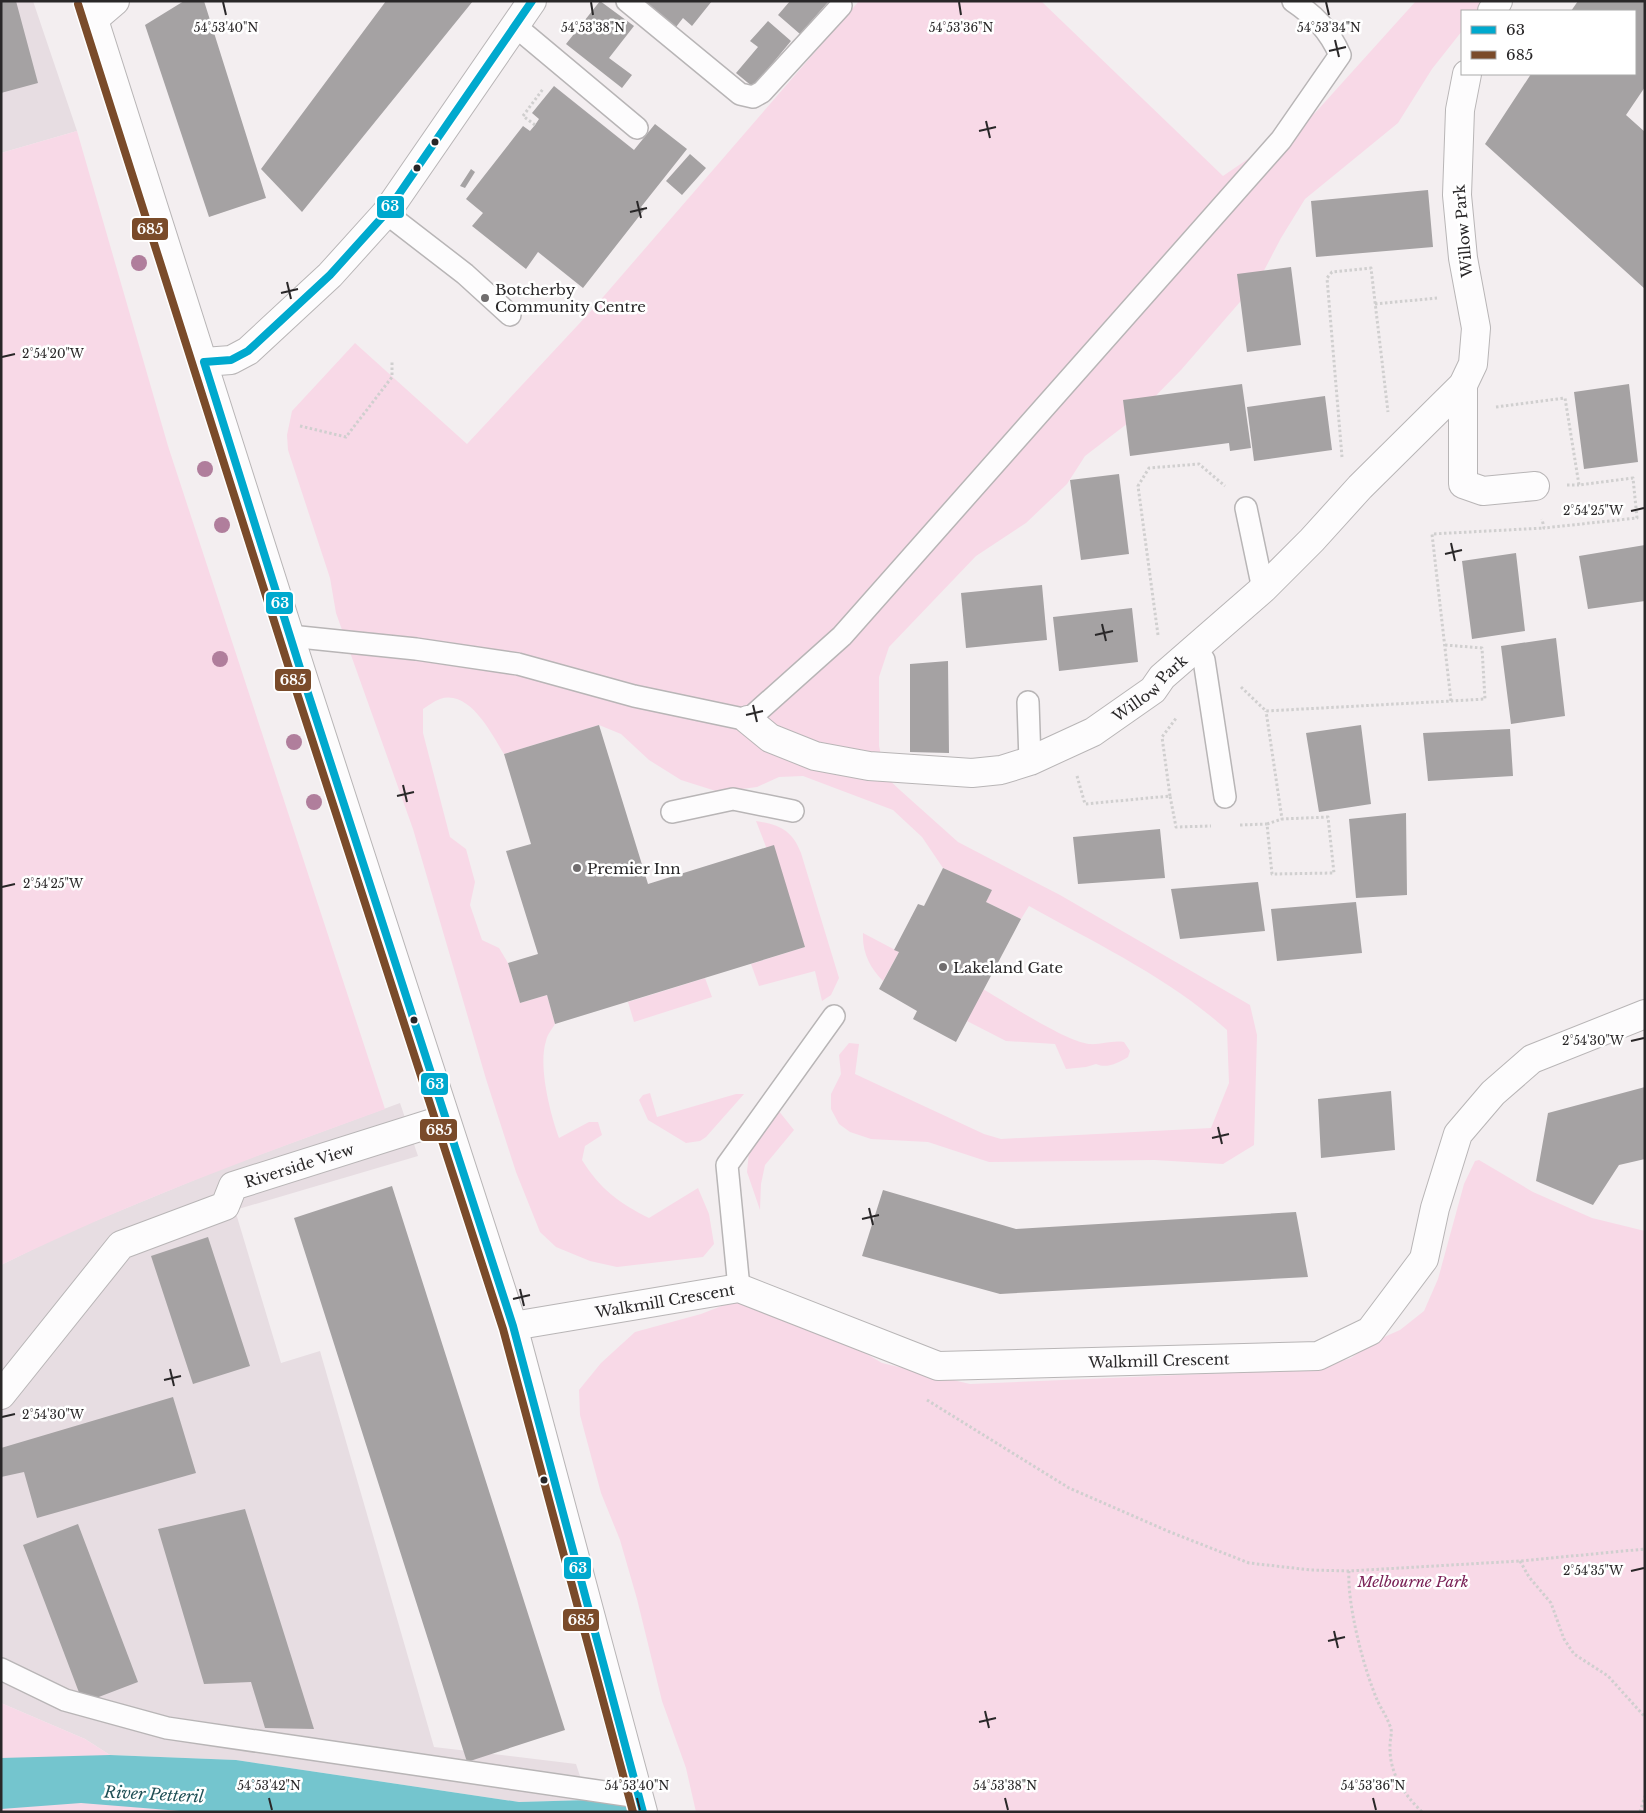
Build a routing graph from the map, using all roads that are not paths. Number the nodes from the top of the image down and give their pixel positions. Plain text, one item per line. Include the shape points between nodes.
1 (115, 1) edge
2 (532, 1) edge
3 (627, 1) edge
4 (1293, 1) edge
5 (841, 6) dead end
6 (91, 10) edge
7 (514, 25) junction
8 (1467, 75) edge
9 (637, 128) dead end
10 (386, 213) junction
11 (510, 315) dead end
12 (204, 362) junction
13 (1463, 398) junction
14 (1535, 486) road end
15 (1246, 508) road end
16 (1263, 589) junction
17 (290, 636) junction
18 (1200, 653) junction
19 (1028, 702) dead end
20 (748, 720) junction
21 (1030, 760) junction
22 (1225, 797) dead end
23 (793, 811) dead end
24 (672, 812) dead end
25 (1645, 1014) edge
26 (834, 1016) dead end
27 (445, 1119) junction
28 (739, 1288) junction
29 (513, 1326) junction
30 (1, 1395) edge
31 (1, 1669) edge
32 (641, 1804) edge

1 - 6 street
2 - 7 street
3 - 5 lane via 740,94 753,97 762,92
4 - 20 lane via 1315,16 1331,35 1340,55 1281,140 842,636
6 - 12 street
7 - 9 lane
7 - 10 street
8 - 13 street, Willow Park via 1460,110 1458,195 1463,258 1476,328 1473,364
10 - 11 lane via 465,274
10 - 12 street via 330,275 265,338 231,360
12 - 17 street
13 - 14 street, Willow Park via 1463,484 1483,491
13 - 16 street, Willow Park via 1393,454
15 - 16 lane
16 - 18 street, Willow Park
17 - 20 lane via 518,664 634,696
17 - 27 street
18 - 21 street, Willow Park via 1162,677 1153,690 1093,732
18 - 22 lane
19 - 21 lane
20 - 21 street, Willow Park via 770,738 815,756 870,766 972,773 1002,770
23 - 24 lane via 733,799
25 - 28 street, Walkmill Crescent via 1532,1059 1493,1093 1458,1134 1435,1208 1424,1259 1370,1331 1318,1356 938,1366
26 - 28 lane via 727,1165
27 - 29 street
27 - 30 street, Riverside View via 234,1186 225,1206 121,1245
28 - 29 street, Walkmill Crescent
29 - 32 street
31 - 32 lane via 65,1700 166,1728

